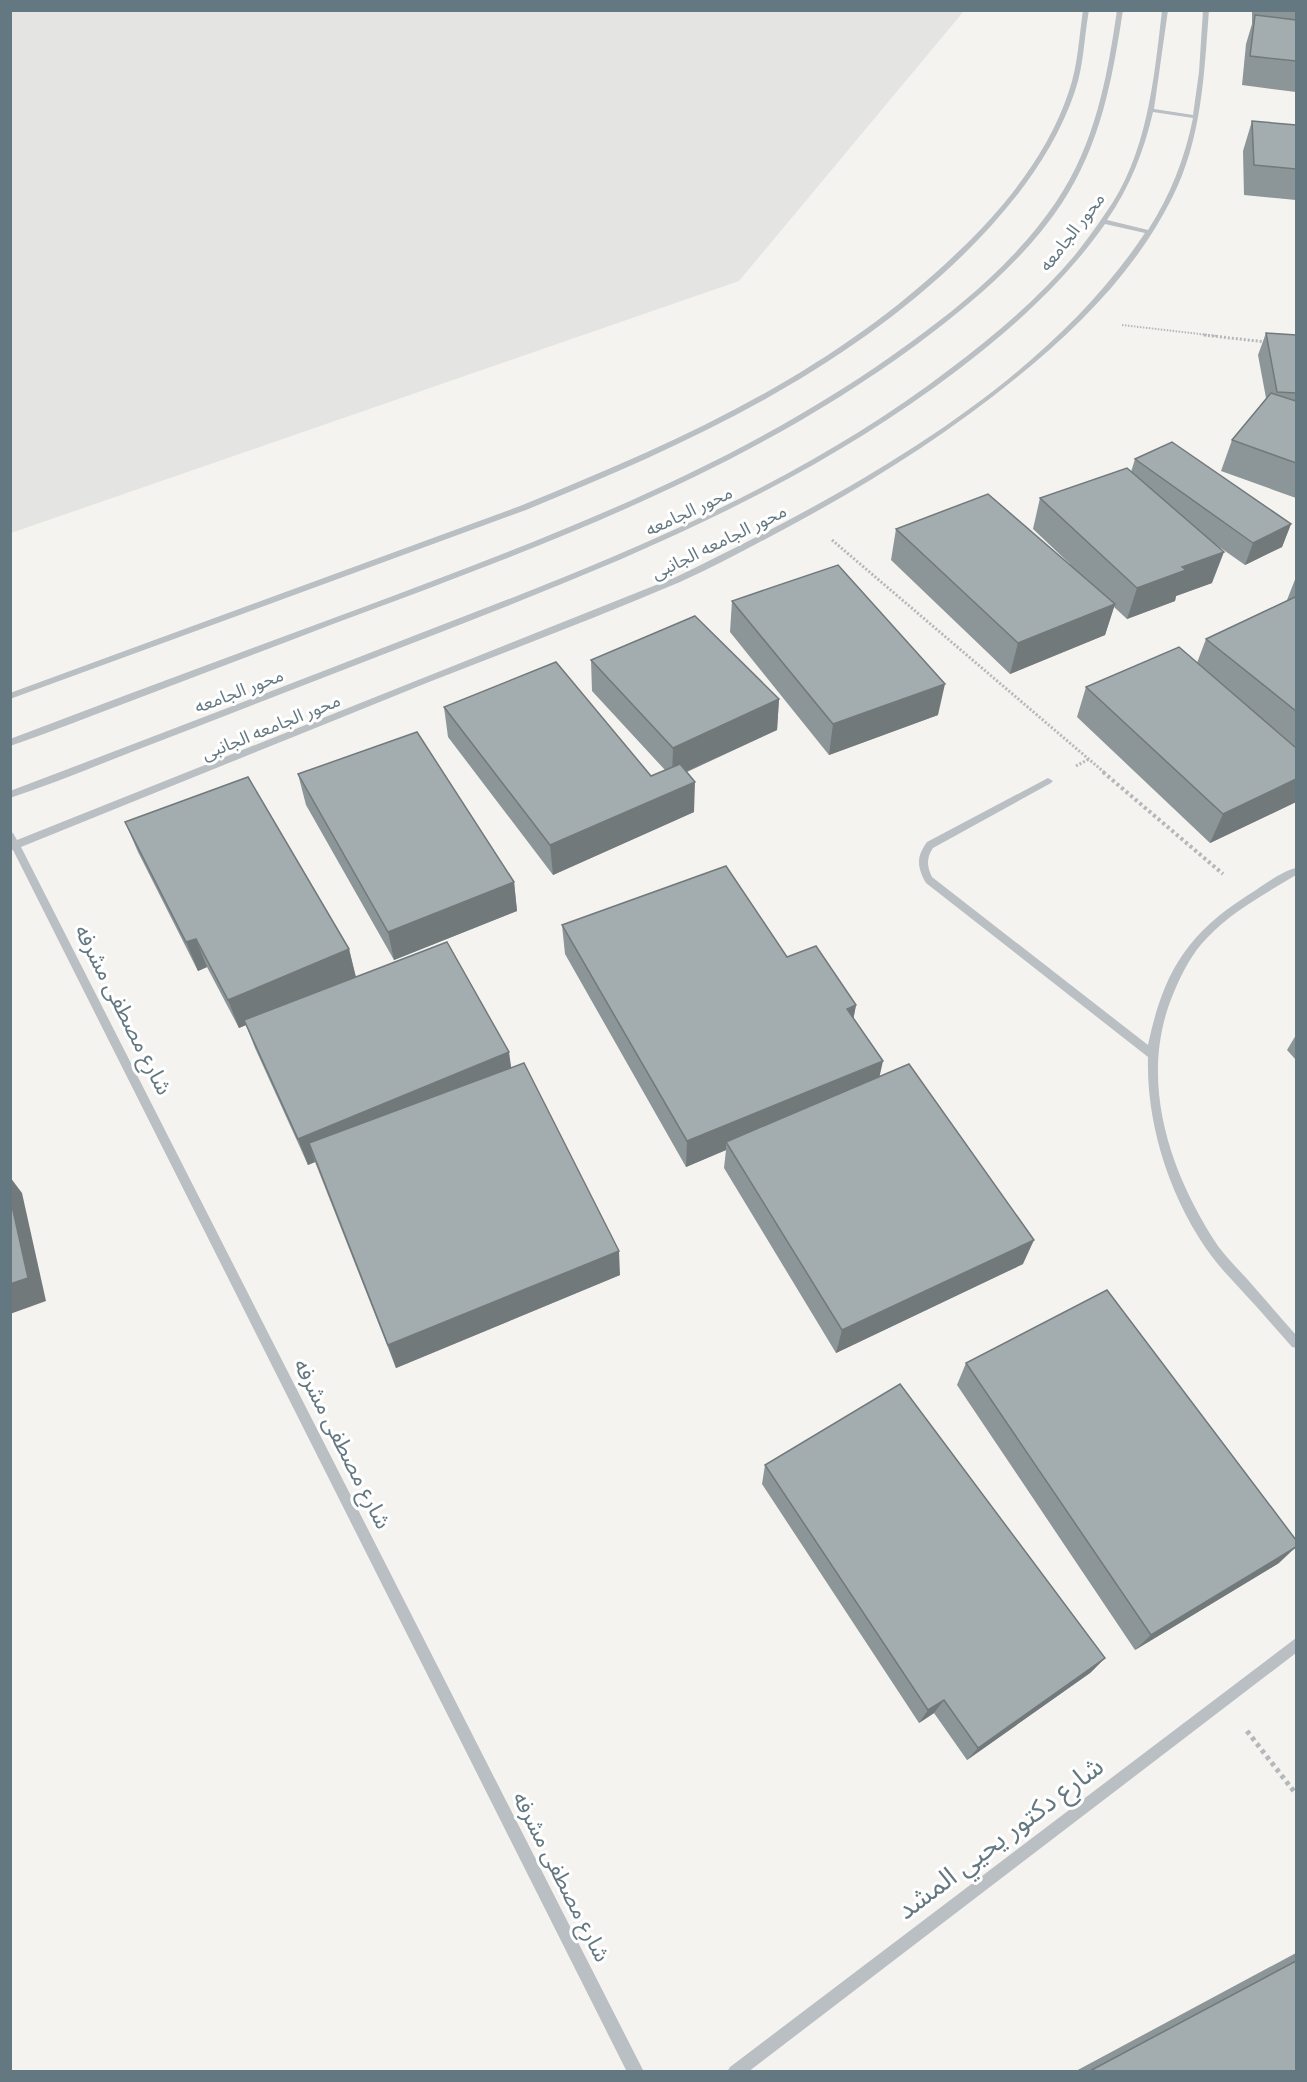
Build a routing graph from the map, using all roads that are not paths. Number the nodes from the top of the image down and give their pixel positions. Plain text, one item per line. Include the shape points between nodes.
1 (1086, 10) edge
2 (1120, 10) edge
3 (1165, 10) edge
4 (1206, 10) edge
5 (1152, 110) junction
6 (1196, 117) junction
7 (1102, 221) junction
8 (1149, 232) junction
9 (10, 696) edge
10 (10, 743) edge
11 (1048, 781) dead end
12 (10, 795) edge
13 (12, 842) edge
14 (1296, 871) edge
15 (1152, 1054) junction
16 (1296, 1343) edge
17 (1296, 1646) edge
18 (636, 2072) edge
19 (735, 2072) edge

1 - 9 street via 1073,89 1024,181 993,220 934,279 827,361 723,420 594,479
2 - 10 street, محور الجامعه via 1100,122 1069,187 1010,262 970,300 871,376 747,450 609,516
3 - 5 street, محور الجامعه
4 - 6 street, محور الجامعه الجانبى
5 - 6 street
5 - 7 street, محور الجامعه via 1136,163
6 - 8 street, محور الجامعه الجانبى via 1181,171
7 - 8 street
7 - 12 street, محور الجامعه via 1059,276 970,358 858,438 789,477 656,543 575,577
8 - 13 street, محور الجامعه الجانبى via 1139,249 1078,319 1015,376 900,461 805,517 679,579 596,614
11 - 15 street via 930,845 922,862 924,872 929,880
13 - 18 street, شارع مصطفى مشرفه
14 - 15 street via 1224,915 1201,937 1168,990
15 - 16 street via 1152,1092 1159,1130 1191,1211 1216,1253
17 - 19 street, شارع دكتور يحيي المشد

